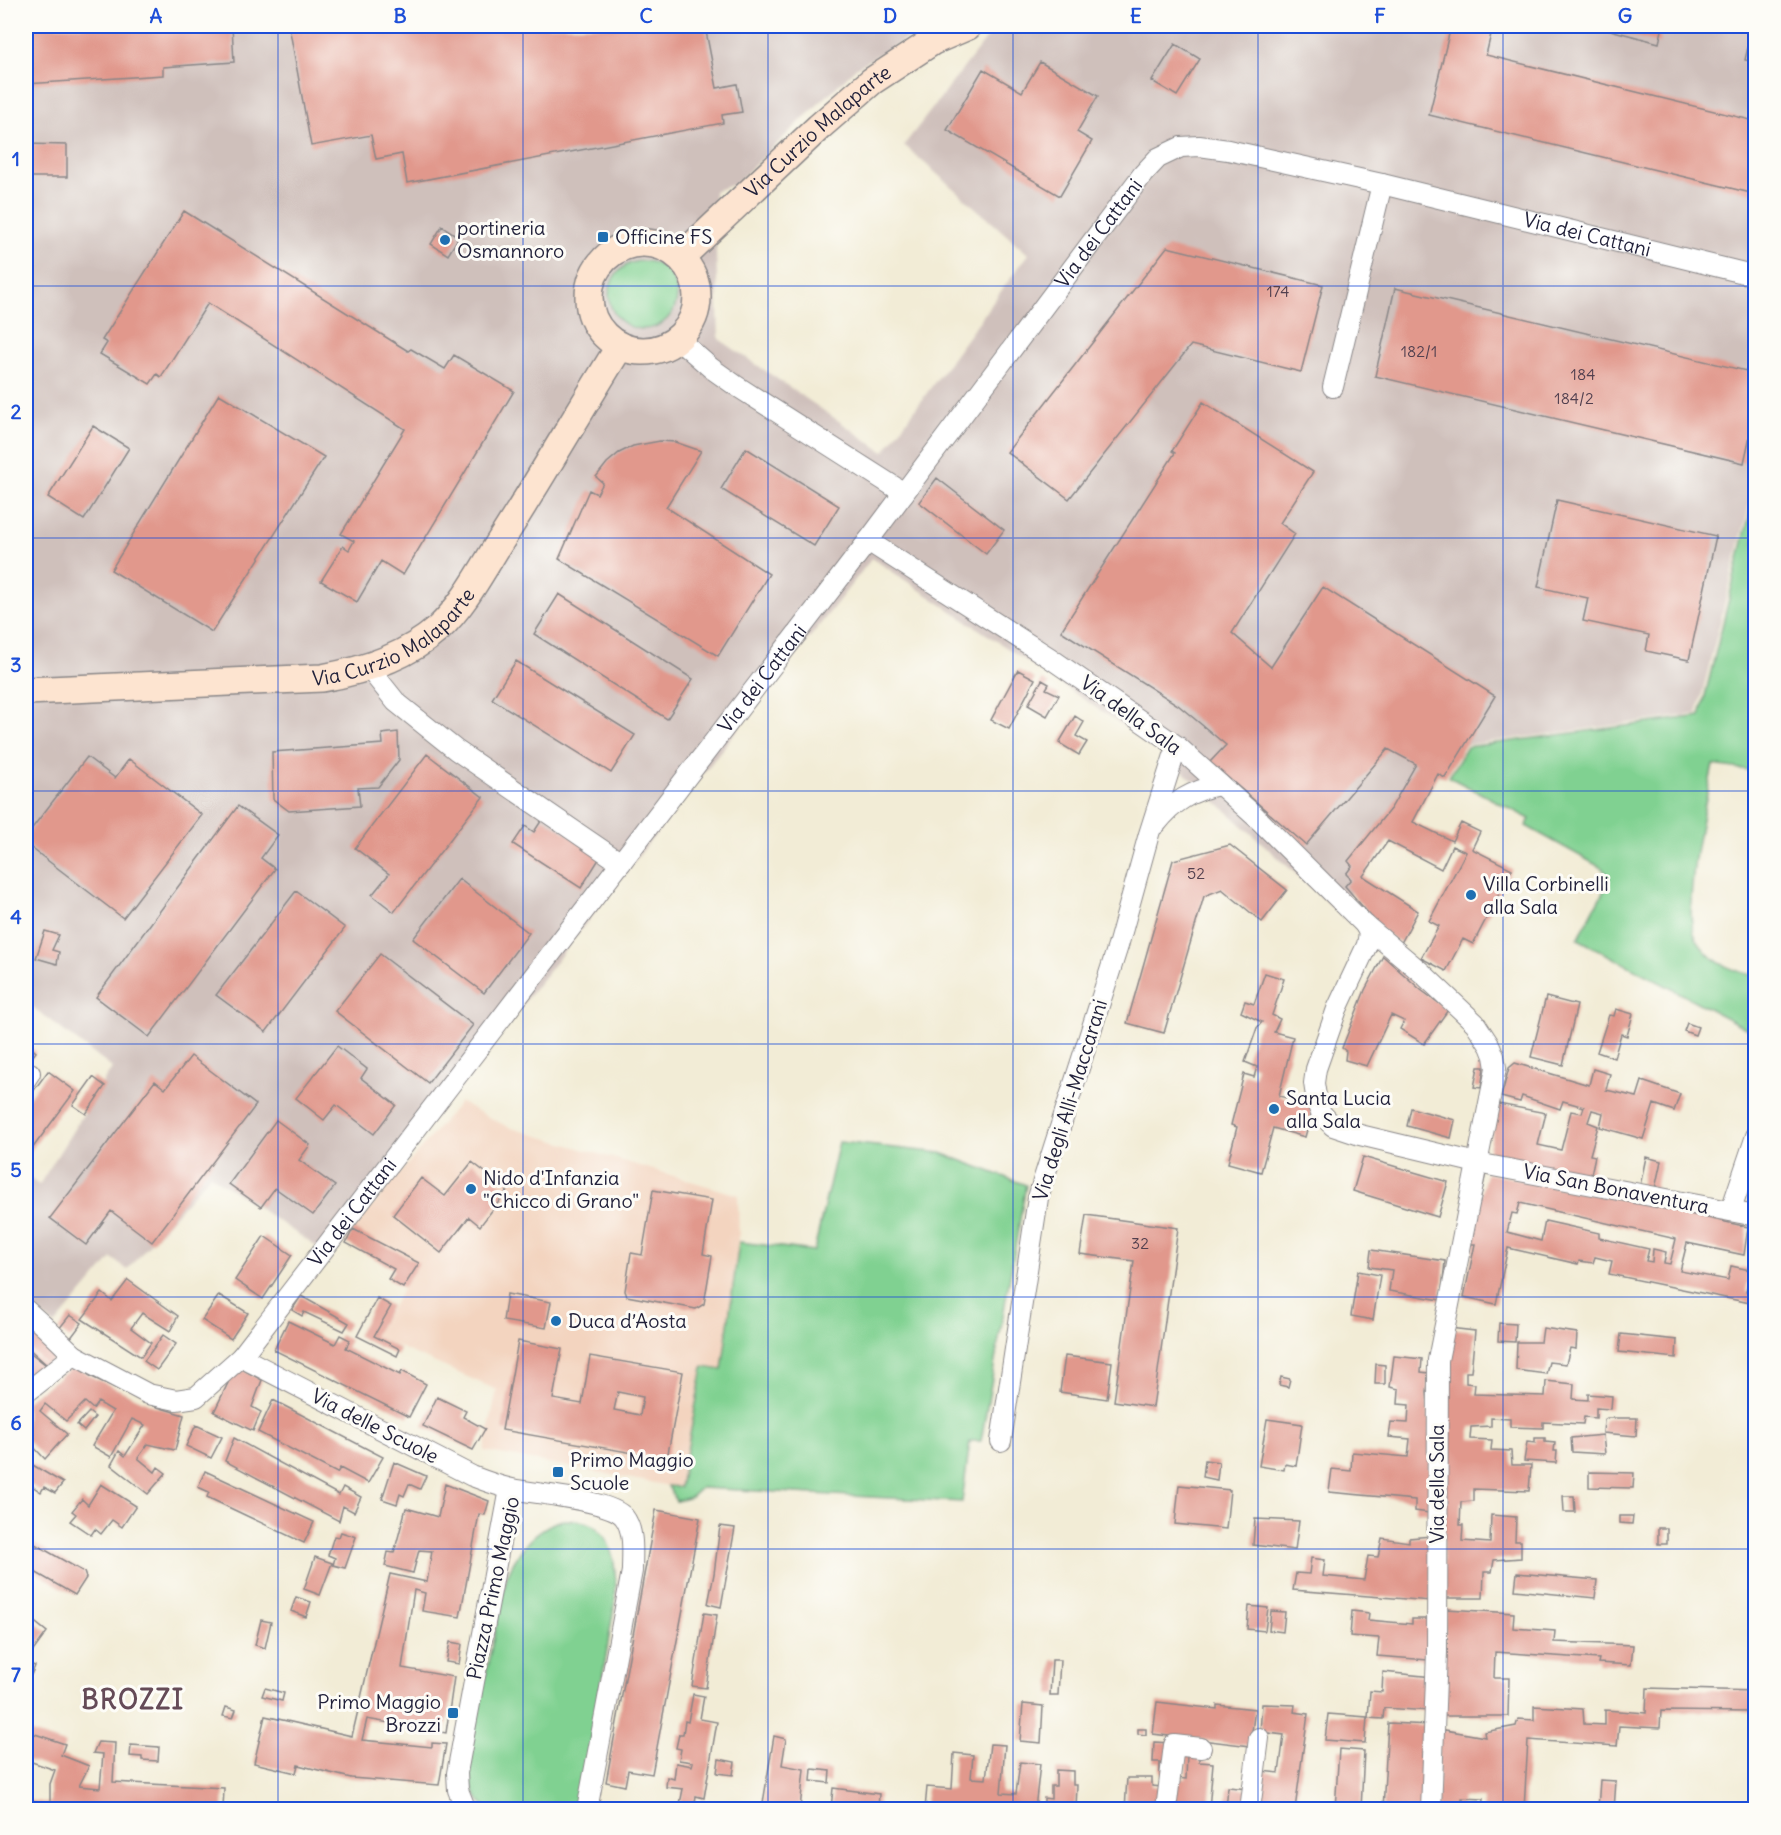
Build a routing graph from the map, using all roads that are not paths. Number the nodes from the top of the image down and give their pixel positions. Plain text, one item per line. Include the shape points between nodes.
1 (968, 26) edge
2 (1382, 184) junction
3 (681, 257) junction
4 (1755, 276) edge
5 (678, 339) junction
6 (620, 346) junction
7 (1333, 387) dead end
8 (904, 493) junction
9 (868, 541) junction
10 (368, 667) junction
11 (26, 691) edge
12 (1177, 746) junction
13 (1220, 785) junction
14 (1149, 834) junction
15 (621, 863) junction
16 (1365, 924) junction
17 (1388, 944) junction
18 (1367, 945) junction
19 (1755, 1136) edge
20 (1476, 1163) junction
21 (1731, 1210) junction
22 (1755, 1216) edge
23 (26, 1310) edge
24 (74, 1355) junction
25 (242, 1357) junction
26 (26, 1393) edge
27 (1001, 1442) dead end
28 (510, 1489) junction
29 (1259, 1738) dead end
30 (1202, 1748) dead end
31 (466, 1809) edge
32 (587, 1809) edge
33 (1166, 1809) edge
34 (1250, 1809) edge
35 (1431, 1809) edge

1 - 3 street, Via Curzio Malaparte via 933,41 872,81
2 - 4 street, Via dei Cattani
2 - 7 street
2 - 8 street, Via dei Cattani via 1213,147 1181,147 1158,158
3 - 5 street via 693,274 698,302 691,324
3 - 6 street via 658,244 637,243 612,253 596,270 589,293 592,313 604,334
5 - 6 street via 651,351
5 - 8 street via 735,385
6 - 10 street, Via Curzio Malaparte via 446,622 428,637
8 - 9 street, Via dei Cattani
9 - 12 street, Via della Sala via 1050,658
9 - 15 street, Via dei Cattani
10 - 11 street, Via Curzio Malaparte via 322,678
10 - 15 street via 396,702 456,750
12 - 13 street, Via della Sala
12 - 14 street, Via degli Alli-Maccarani
13 - 14 street, Via degli Alli-Maccarani via 1197,790 1177,802
13 - 16 street, Via della Sala
14 - 27 street, Via degli Alli-Maccarani via 1118,946 1038,1198
15 - 25 street, Via dei Cattani
16 - 17 street, Via della Sala
16 - 18 street via 1369,933
17 - 18 street via 1376,940
17 - 20 street, Via della Sala via 1475,1023 1494,1056 1496,1068
18 - 20 street via 1320,1056 1314,1083 1321,1113 1333,1126 1345,1131
19 - 21 street
20 - 21 street, Via San Bonaventura
20 - 35 street, Via della Sala via 1438,1360 1437,1652
21 - 22 street, Via San Bonaventura
23 - 24 street, Via dei Cattani
24 - 25 street, Via dei Cattani via 148,1394 176,1400 196,1397
24 - 26 street
25 - 28 street, Via delle Scuole via 472,1476
28 - 31 street, Piazza Primo Maggio via 457,1773 458,1790
28 - 32 street, Piazza Primo Maggio via 608,1506 622,1515 630,1527 632,1571
29 - 34 street
30 - 33 street via 1174,1745

